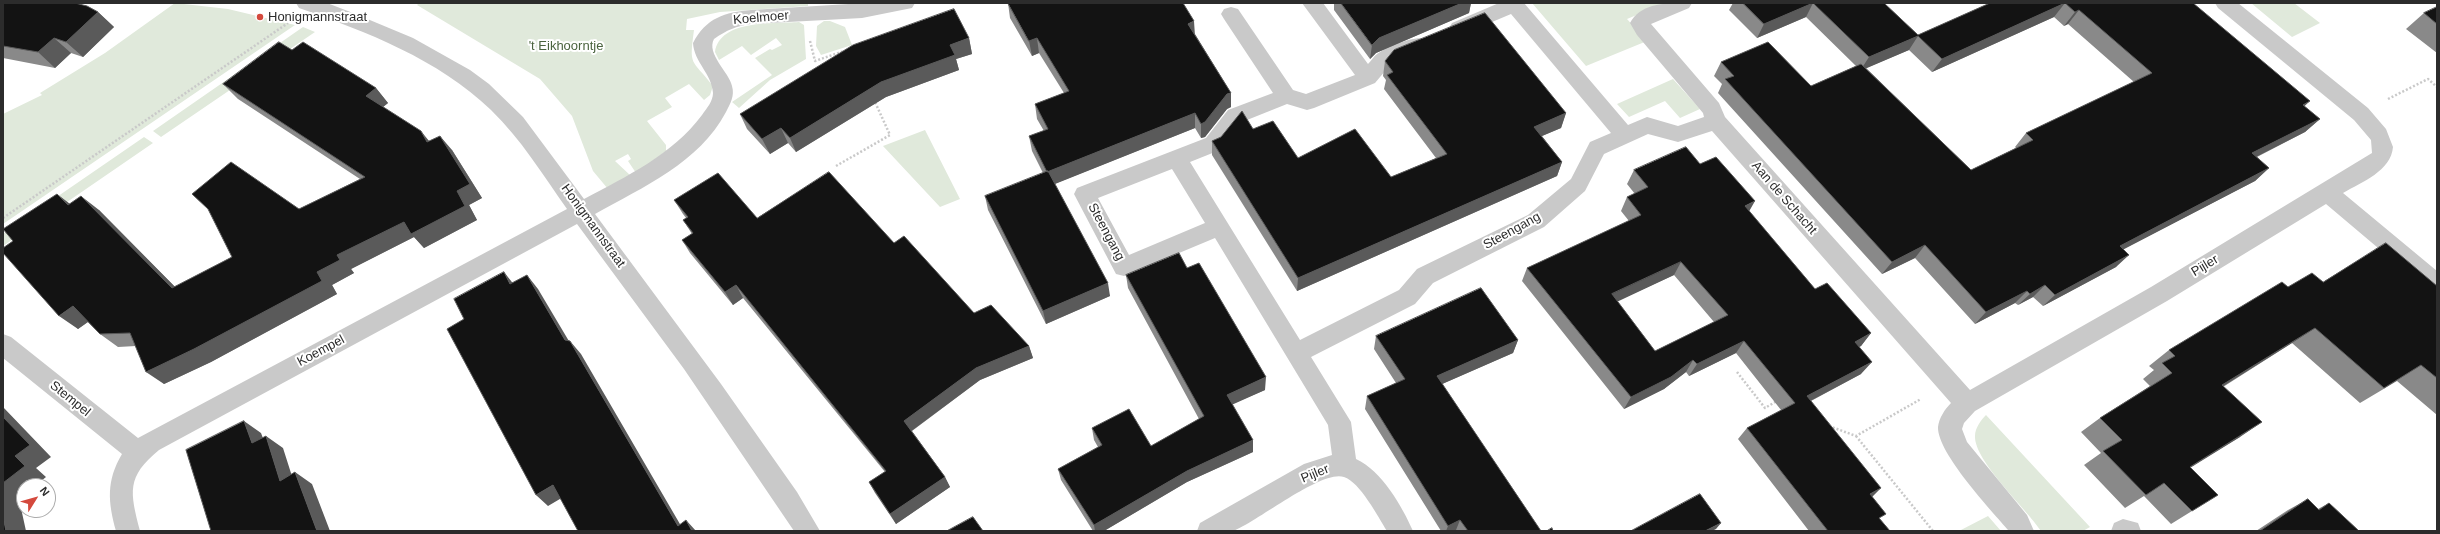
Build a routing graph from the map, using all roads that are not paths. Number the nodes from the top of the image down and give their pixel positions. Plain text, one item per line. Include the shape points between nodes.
1 (905, 3) edge
2 (1312, 3) edge
3 (1682, 3) edge
4 (2225, 3) edge
5 (310, 4) edge
6 (1514, 4) edge
7 (1231, 14) dead end
8 (1368, 78) junction
9 (1286, 96) junction
10 (1716, 121) junction
11 (1624, 134) junction
12 (1177, 158) junction
13 (2328, 193) junction
14 (581, 212) junction
15 (1219, 227) junction
16 (2437, 284) edge
17 (3, 344) edge
18 (1296, 353) junction
19 (1966, 404) junction
20 (138, 453) junction
21 (1345, 466) junction
22 (128, 531) edge
23 (808, 531) edge
24 (1209, 531) edge
25 (1402, 531) edge
26 (2022, 531) edge
27 (2122, 531) edge
28 (2129, 531) edge

1 - 14 street, Koelmoer via 872,10 738,18 710,31 703,44 704,53 709,65 720,78 723,95 710,119 678,154
2 - 8 street
3 - 10 street, Aan de Schacht via 1646,17 1640,23 1712,109
4 - 13 street, Pijler via 2361,114 2378,134 2383,147 2380,158
5 - 14 street, Honigmannstraat via 388,34 463,75 502,107 554,172
6 - 8 street via 1384,58
6 - 11 street
7 - 9 street
8 - 9 street via 1307,102
9 - 12 street, Steengang via 1235,116 1213,144
10 - 11 street, Steengang via 1678,134 1647,126
10 - 19 street, Aan de Schacht
11 - 18 street, Steengang via 1597,148 1578,185 1536,221 1425,276 1407,297
12 - 15 street
12 - 15 street, Steengang via 1086,194 1124,267
13 - 16 street
13 - 19 street, Pijler via 2159,294
14 - 20 street, Koempel via 152,442
14 - 23 street, Honigmannstraat via 695,363
15 - 18 street
17 - 20 street, Stempel
18 - 21 street via 1339,422
19 - 26 street, Pijler via 1954,416 1950,428 1954,445
20 - 22 street, Koempel via 121,480 119,499
21 - 24 street, Pijler via 1313,472
21 - 25 street, Pijler via 1366,481
27 - 28 street

